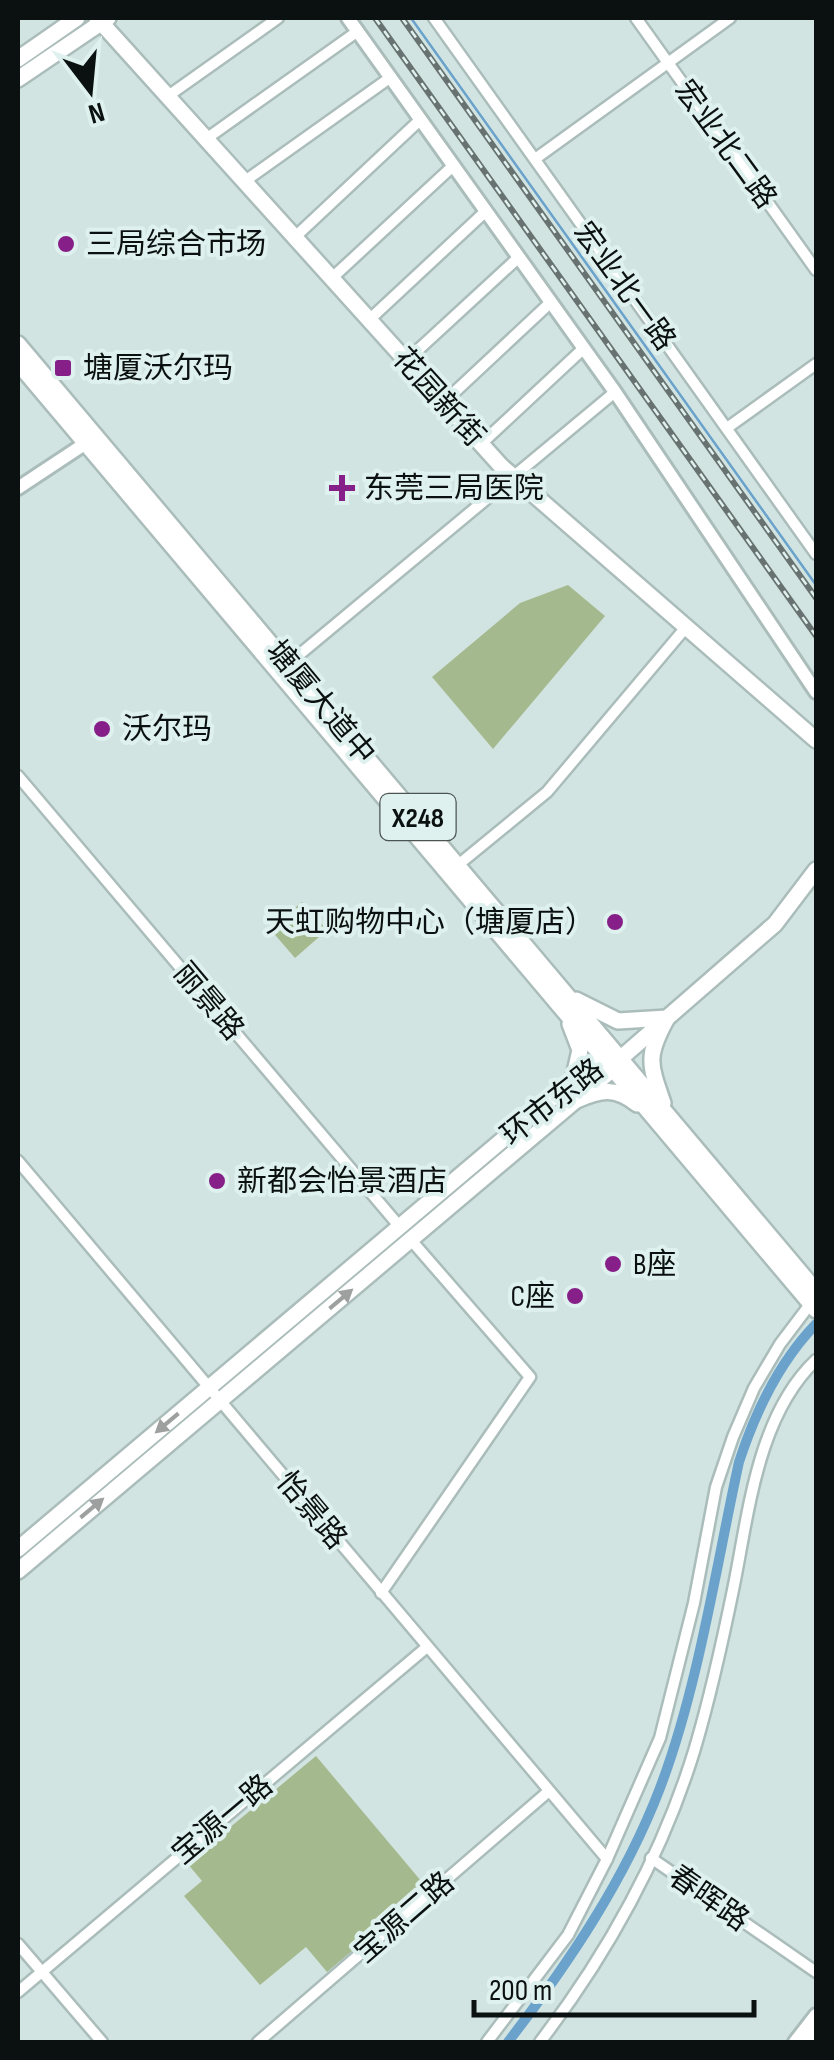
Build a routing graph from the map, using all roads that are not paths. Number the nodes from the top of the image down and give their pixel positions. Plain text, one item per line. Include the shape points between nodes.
1 (62, 18) edge
2 (76, 18) edge
3 (278, 18) edge
4 (348, 18) edge
5 (434, 18) edge
6 (636, 18) edge
7 (730, 18) edge
8 (99, 19) edge
9 (358, 31) junction
10 (18, 49) edge
11 (18, 59) edge
12 (668, 62) junction
13 (18, 69) edge
14 (391, 77) junction
15 (18, 79) edge
16 (168, 96) junction
17 (421, 120) junction
18 (206, 138) junction
19 (535, 159) junction
20 (454, 165) junction
21 (244, 181) junction
22 (486, 211) junction
23 (294, 237) junction
24 (519, 257) junction
25 (816, 270) edge
26 (332, 278) junction
27 (552, 302) junction
28 (369, 320) junction
29 (18, 344) edge
30 (584, 348) junction
31 (406, 361) junction
32 (18, 363) edge
33 (816, 364) edge
34 (614, 392) junction
35 (444, 402) junction
36 (726, 428) junction
37 (86, 443) junction
38 (481, 444) junction
39 (513, 477) junction
40 (18, 488) edge
41 (816, 554) edge
42 (687, 626) junction
43 (288, 664) junction
44 (816, 692) edge
45 (816, 740) edge
46 (18, 776) edge
47 (458, 865) junction
48 (816, 870) edge
49 (564, 1000) junction
50 (666, 1018) junction
51 (613, 1060) junction
52 (573, 1081) junction
53 (577, 1100) junction
54 (662, 1116) junction
55 (18, 1161) edge
56 (405, 1233) junction
57 (815, 1301) edge
58 (816, 1360) edge
59 (215, 1393) junction
60 (18, 1549) edge
61 (18, 1571) edge
62 (382, 1593) junction
63 (427, 1647) junction
64 (549, 1791) junction
65 (651, 1858) junction
66 (607, 1859) junction
67 (18, 1944) edge
68 (41, 1972) junction
69 (816, 1972) edge
70 (18, 1992) edge
71 (816, 2015) edge
72 (816, 2032) edge
73 (102, 2042) edge
74 (258, 2042) edge
75 (488, 2042) edge
76 (540, 2042) edge
77 (796, 2042) edge
78 (809, 2042) edge

1 - 10 main road
2 - 11 main road
3 - 16 street
4 - 9 street
5 - 19 street, 宏业北一路
6 - 12 street, 宏业北二路
7 - 12 street
8 - 13 main road
8 - 15 main road
8 - 16 main road, 花园新街
9 - 14 street
9 - 18 street
12 - 19 street
12 - 25 street, 宏业北二路
14 - 17 street
14 - 21 street
16 - 18 main road, 花园新街
17 - 20 street
17 - 23 street
18 - 21 main road, 花园新街
19 - 36 street, 宏业北一路
20 - 22 street
20 - 26 street
21 - 23 main road, 花园新街
22 - 24 street
22 - 28 street
23 - 26 main road, 花园新街
24 - 27 street
24 - 31 street
26 - 28 main road, 花园新街
27 - 30 street
27 - 35 street
28 - 31 main road, 花园新街
29 - 43 main road, 塘厦大道中 / X248
30 - 34 street
30 - 38 street
31 - 35 main road, 花园新街
32 - 37 main road, 塘厦大道中 / X248
33 - 36 street
34 - 39 street
34 - 44 street
35 - 38 main road, 花园新街
36 - 41 street, 宏业北一路
37 - 40 street
37 - 49 main road, 塘厦大道中 / X248
38 - 39 main road, 花园新街
39 - 42 main road, 花园新街
39 - 43 street
42 - 45 main road, 花园新街
42 - 47 street via 547,792
43 - 47 main road, 塘厦大道中 / X248
46 - 56 street, 丽景路
47 - 49 main road, 塘厦大道中 / X248
48 - 50 main road via 774,924
49 - 50 main road via 618,1021
49 - 51 main road, 塘厦大道中 / X248
49 - 52 main road via 579,1043
50 - 51 main road
50 - 54 main road via 650,1062
51 - 52 main road, 环市东路
51 - 53 main road, 环市东路
51 - 54 main road, 塘厦大道中 / X248
52 - 56 main road, 环市东路
53 - 54 main road via 616,1091
53 - 56 main road, 环市东路
54 - 57 main road, 塘厦大道中 / X248
55 - 59 street, 怡景路
56 - 59 main road, 环市东路
56 - 62 street, 丽景路 via 530,1377
57 - 66 street via 780,1344 732,1438 660,1738
58 - 65 street via 794,1386 755,1480 714,1680
59 -> 60 main road, 环市东路
61 -> 59 main road, 环市东路
59 - 62 street, 怡景路
62 - 63 street, 怡景路
63 - 64 street, 怡景路
63 - 68 street, 宝源一路
64 - 66 street, 怡景路
64 - 74 street, 宝源二路
65 - 69 street, 春晖路
65 - 76 street via 607,1945
66 - 75 street via 568,1935
67 - 68 street
68 - 70 street, 宝源一路
68 - 73 street
71 - 77 street
72 - 78 street

